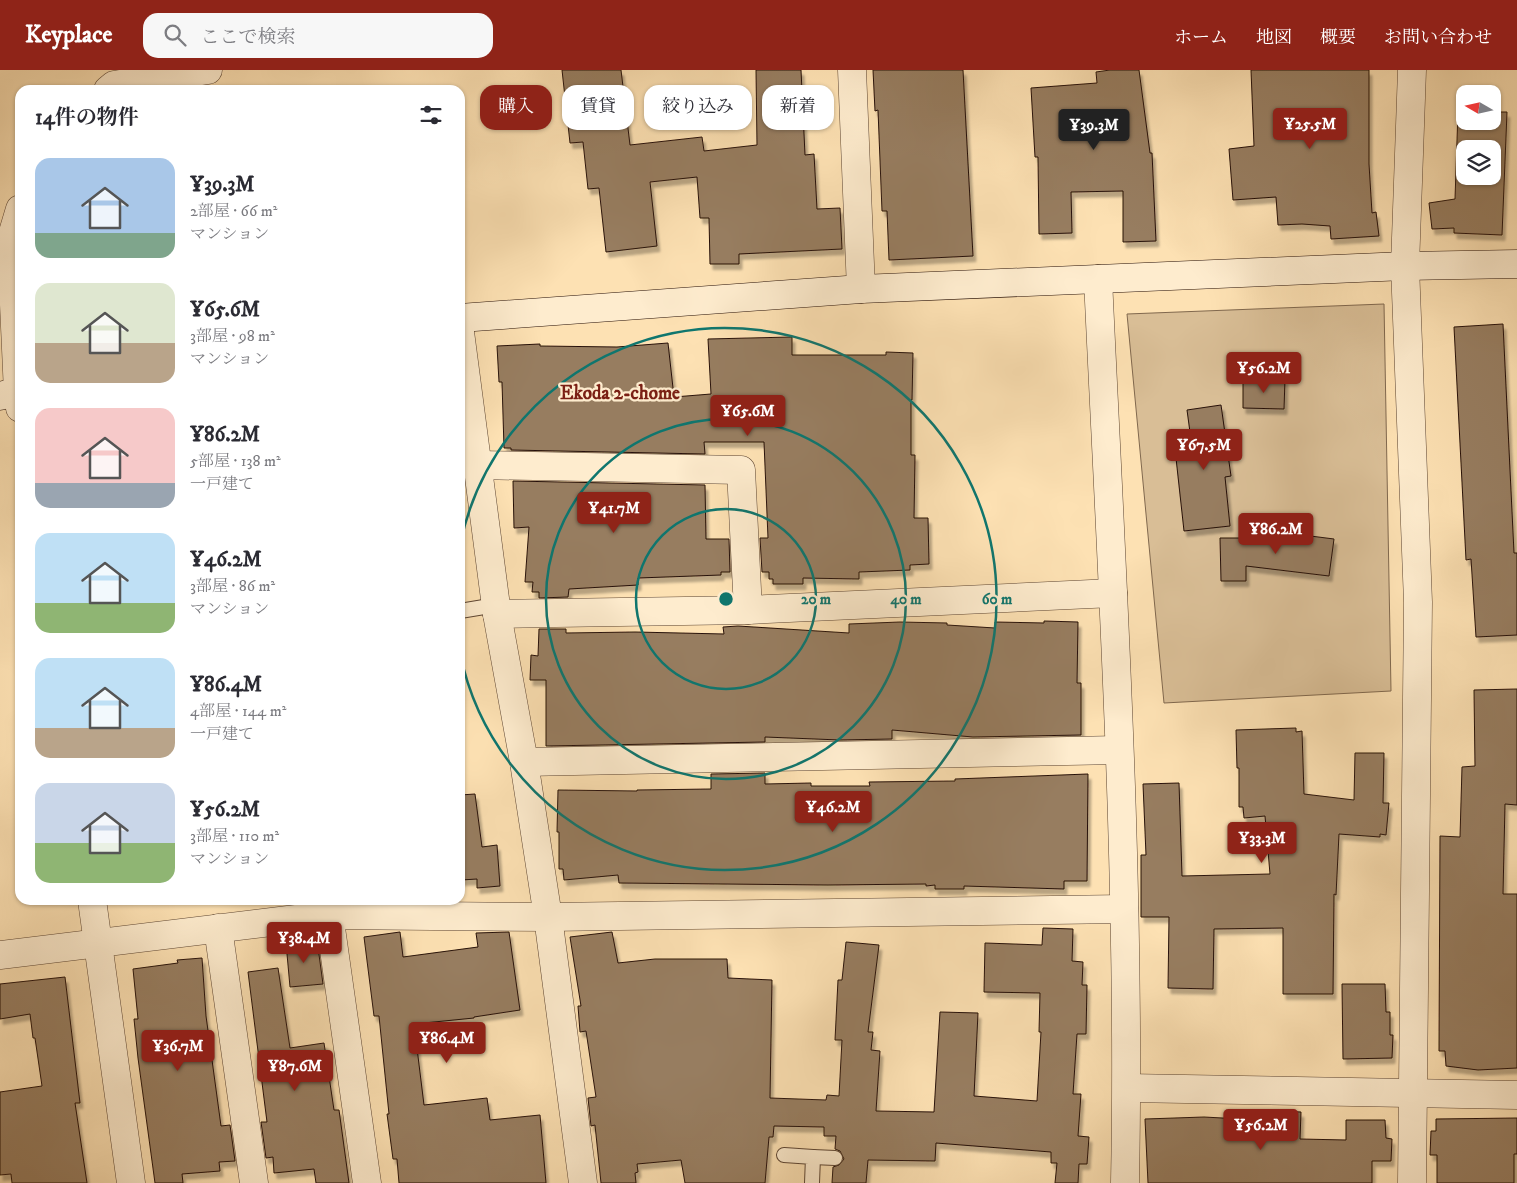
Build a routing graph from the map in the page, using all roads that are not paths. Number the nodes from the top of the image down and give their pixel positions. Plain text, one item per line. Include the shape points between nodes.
1 (208, 70) edge
2 (852, 70) edge
3 (1412, 70) edge
4 (114, 85) edge
5 (15, 228) edge
6 (1517, 264) edge
7 (1405, 266) junction
8 (1098, 279) junction
9 (862, 290) junction
10 (465, 318) edge
11 (465, 369) edge
12 (14, 397) edge
13 (478, 465) junction
14 (1113, 593) junction
15 (496, 610) junction
16 (748, 610) junction
17 (465, 612) edge
18 (1119, 750) junction
19 (524, 762) junction
20 (93, 905) edge
21 (328, 908) edge
22 (1124, 909) junction
23 (548, 917) junction
24 (218, 928) junction
25 (98, 942) junction
26 (0, 955) edge
27 (1127, 1088) junction
28 (1414, 1093) junction
29 (1517, 1095) edge
30 (784, 1155) dead end
31 (813, 1157) junction
32 (835, 1158) dead end
33 (131, 1183) edge
34 (254, 1183) edge
35 (367, 1183) edge
36 (583, 1183) edge
37 (812, 1183) edge
38 (1125, 1183) edge
39 (1412, 1183) edge

1 - 4 street
2 - 9 street
3 - 7 street
5 - 12 street via 12,239
6 - 7 street
7 - 8 street
7 - 28 street via 1418,602
8 - 9 street
8 - 14 street
9 - 10 street
11 - 13 street
13 - 15 street
13 - 16 street via 741,470
14 - 16 street
14 - 18 street
15 - 16 street
15 - 17 lane
15 - 19 street
18 - 19 street
18 - 22 street
19 - 23 street
20 - 25 street
21 - 23 street
21 - 24 street
21 - 35 street
22 - 23 street
22 - 27 street
23 - 36 street
24 - 25 street
24 - 34 street
25 - 26 street
25 - 33 street
27 - 28 street
27 - 38 street
28 - 29 street
28 - 39 street
30 - 31 lane
31 - 32 lane
31 - 37 lane

